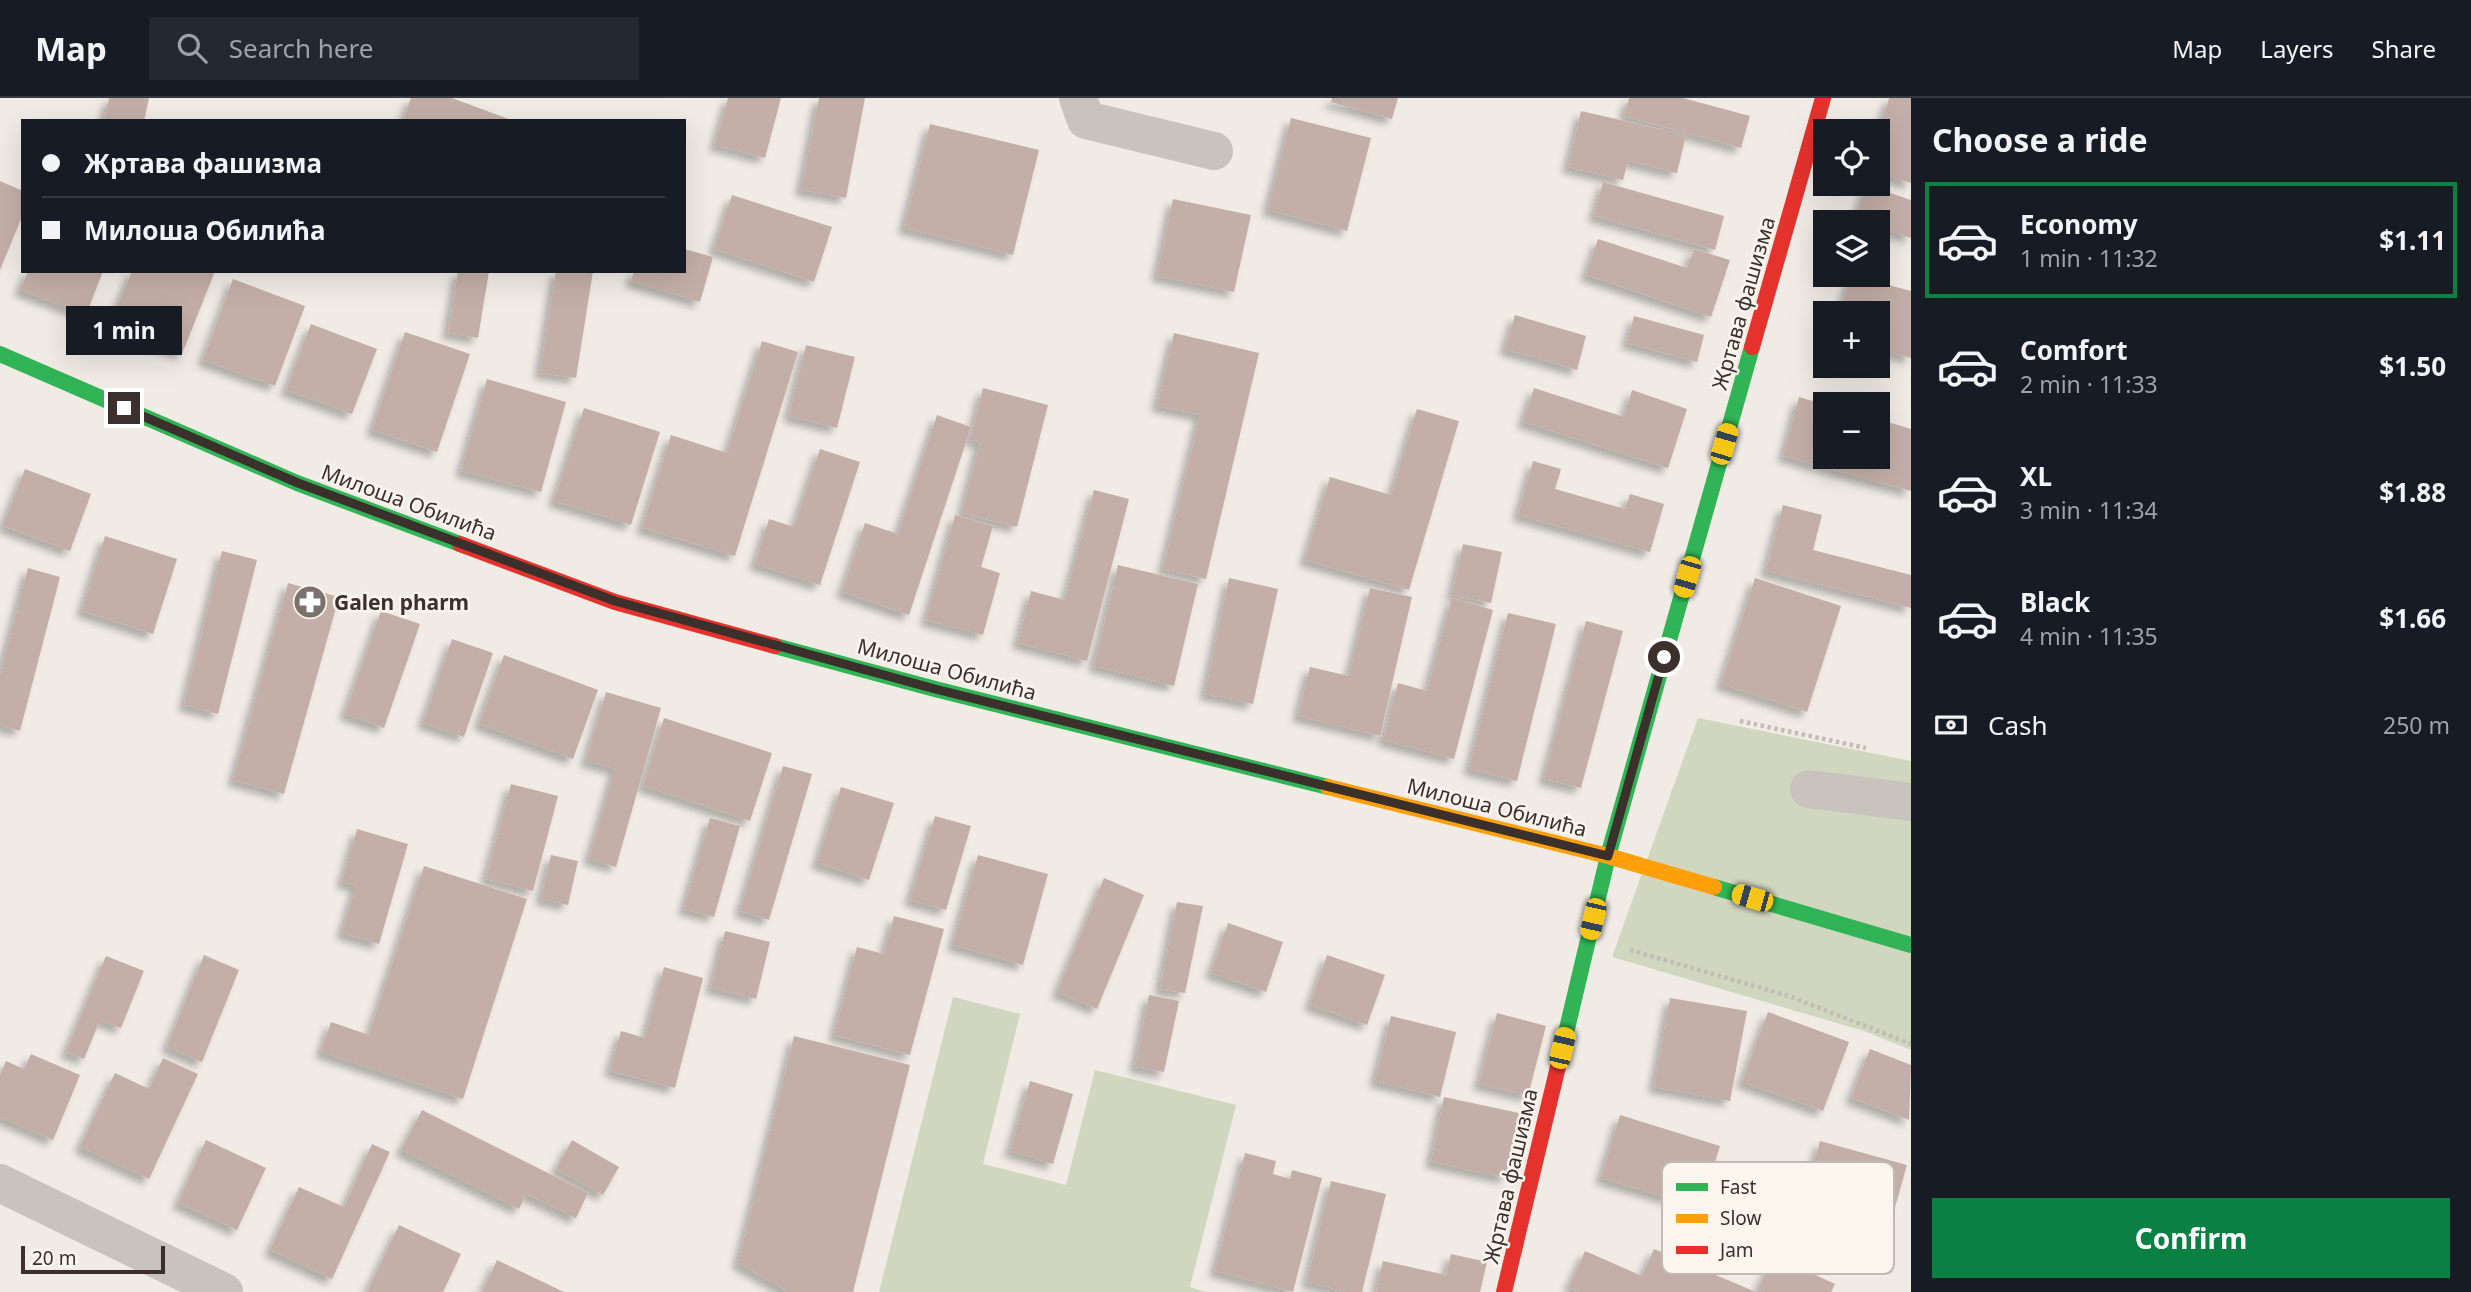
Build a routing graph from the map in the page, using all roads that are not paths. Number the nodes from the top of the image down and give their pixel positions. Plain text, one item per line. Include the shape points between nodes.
1 (1078, 98) edge
2 (1823, 98) edge
3 (1214, 151) dead end
4 (0, 354) edge
5 (1809, 789) dead end
6 (1911, 802) edge
7 (1608, 856) junction
8 (1911, 945) edge
9 (0, 1183) edge
10 (224, 1292) edge
11 (1504, 1292) edge

1 - 3 street via 1086,120
2 - 7 street, Жртава фашизма
4 - 7 street, Милоша Обилића via 298,483 615,601 935,689
5 - 6 street
7 - 8 street, Милоша Обилића
7 - 11 street, Жртава фашизма
9 - 10 street

